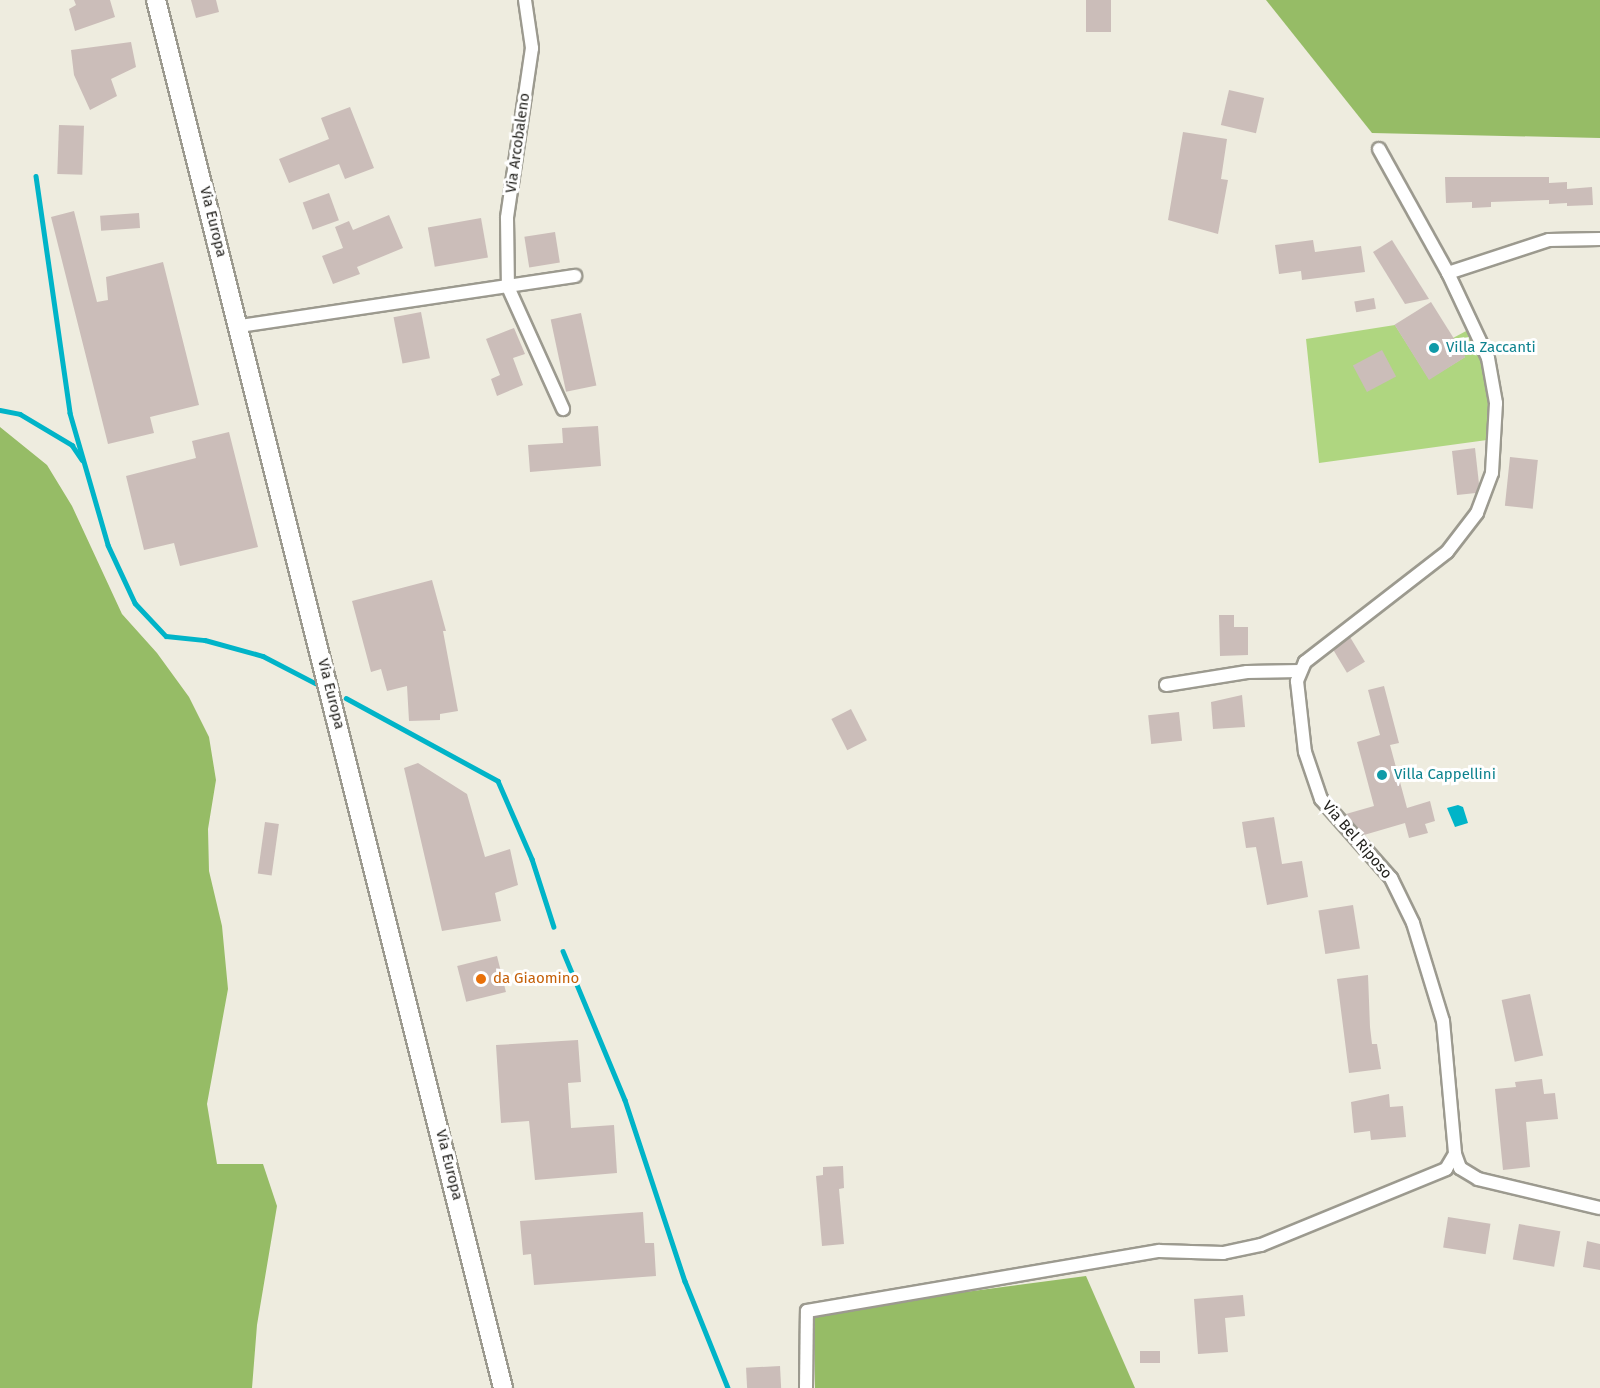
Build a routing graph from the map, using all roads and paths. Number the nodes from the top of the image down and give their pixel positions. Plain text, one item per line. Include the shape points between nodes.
1 (156, 0) edge
2 (525, 0) edge
3 (1379, 149) dead end
4 (1600, 239) edge
5 (1448, 273) junction
6 (575, 276) dead end
7 (508, 287) junction
8 (240, 326) junction
9 (563, 409) dead end
10 (1300, 671) junction
11 (1166, 685) dead end
12 (1455, 1154) junction
13 (1600, 1208) edge
14 (503, 1388) edge
15 (806, 1388) edge

1 - 8 main road, Via Europa
2 - 7 street, Via Arcobaleno via 532,48 507,218
3 - 5 street
4 - 5 street via 1549,240
5 - 10 street via 1481,339 1491,371 1496,426 1486,494 1447,552 1322,646
6 - 7 street
7 - 8 street
7 - 9 street, Via Arcobaleno
8 - 14 main road, Via Europa
10 - 11 street via 1247,672
10 - 12 street, Via Bel Riposo via 1299,700 1314,785 1331,813 1391,878 1413,923 1443,1021
12 - 13 street via 1460,1168 1472,1177
12 - 15 street via 1446,1169 1261,1245 1223,1254 1159,1251 807,1311

